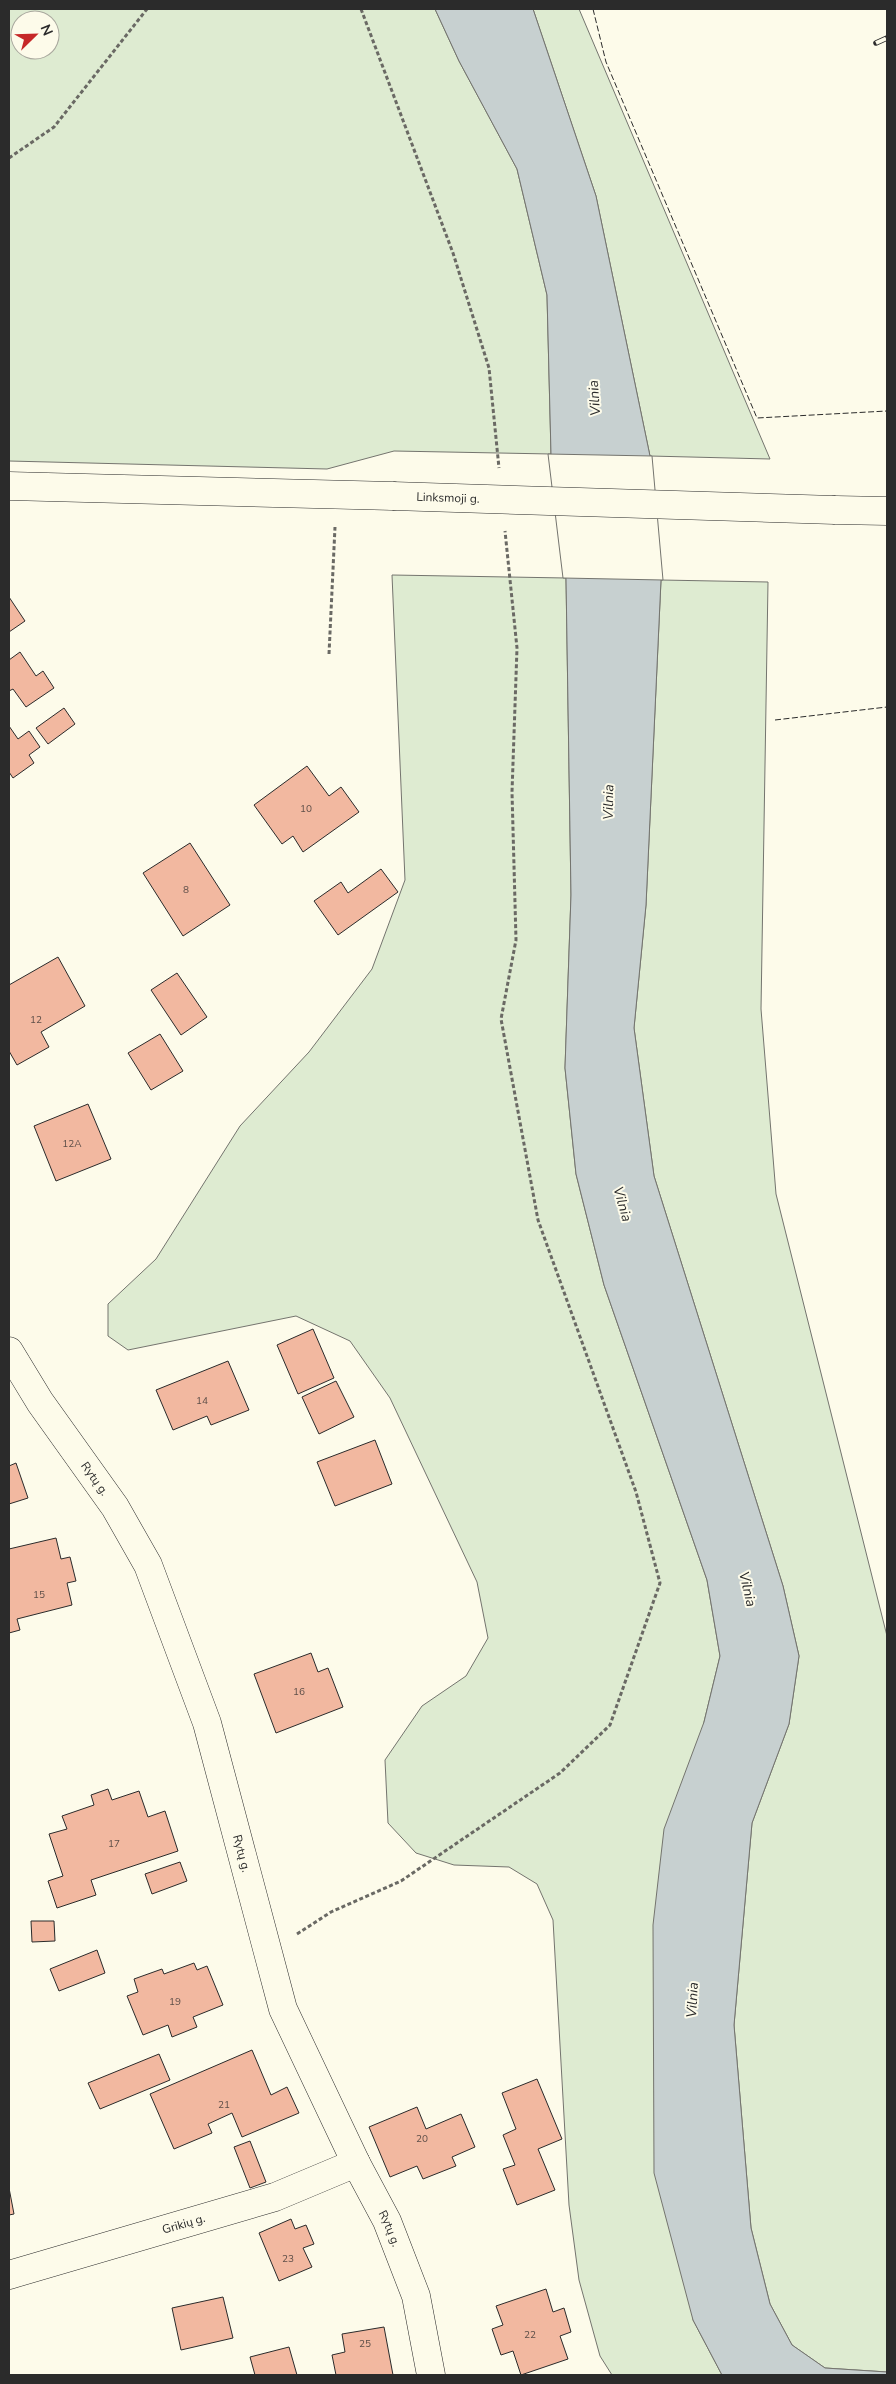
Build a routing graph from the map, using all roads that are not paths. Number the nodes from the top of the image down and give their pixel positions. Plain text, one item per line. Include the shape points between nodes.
1 (9, 486) edge
2 (887, 511) edge
3 (10, 1358) edge
4 (356, 2163) junction
5 (9, 2275) edge
6 (431, 2375) edge

1 - 2 street, Linksmoji g., bridge
3 - 4 street, Rytų g. via 115,1507 148,1565 207,1723 283,2009
4 - 5 street, Grikių g. via 275,2197
4 - 6 street, Rytų g. via 387,2221 416,2296

